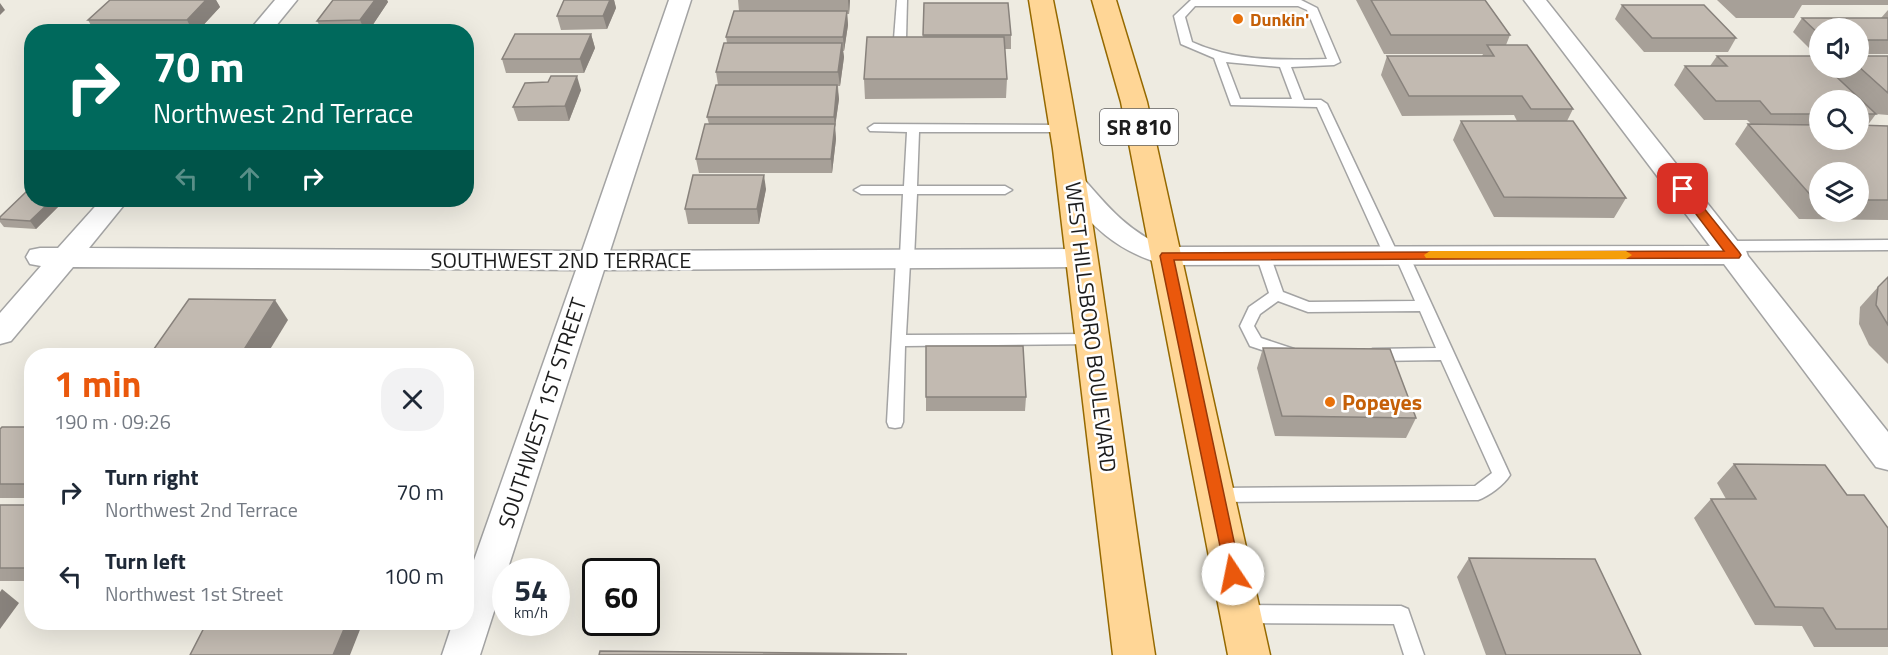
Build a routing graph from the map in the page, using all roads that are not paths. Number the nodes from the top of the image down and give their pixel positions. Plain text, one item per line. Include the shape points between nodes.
1 (286, 0) edge
2 (680, 0) edge
3 (902, 0) edge
4 (1041, 0) edge
5 (1104, 0) edge
6 (1535, 0) edge
7 (266, 24) edge
8 (900, 39) edge
9 (1219, 58) junction
10 (1284, 63) junction
11 (1299, 103) junction
12 (873, 128) dead end
13 (913, 128) junction
14 (1065, 128) junction
15 (1073, 183) junction
16 (861, 190) dead end
17 (911, 190) junction
18 (1005, 190) dead end
19 (106, 207) edge
20 (1888, 245) edge
21 (1731, 250) junction
22 (1263, 255) junction
23 (1397, 255) junction
24 (1166, 256) junction
25 (52, 257) junction
26 (1082, 258) junction
27 (905, 259) junction
28 (592, 261) junction
29 (1277, 295) junction
30 (1425, 306) junction
31 (0, 333) edge
32 (1092, 340) junction
33 (898, 341) junction
34 (1306, 354) edge
35 (1447, 354) junction
36 (1352, 356) edge
37 (895, 422) dead end
38 (1888, 457) edge
39 (1217, 495) junction
40 (1241, 614) junction
41 (474, 616) edge
42 (469, 630) edge
43 (461, 655) edge
44 (1134, 655) edge
45 (1249, 655) edge
46 (1414, 655) edge

1 - 7 street
2 - 28 street, SOUTHWEST 1ST STREET
3 - 8 lane
4 - 14 main road, WEST HILLSBORO BOULEVARD / SR 810
5 - 24 main road, SR 810 via 1134,102
6 - 21 street
9 - 10 lane
9 - 10 lane via 1187,44 1179,16 1184,8 1192,3 1300,3 1312,8 1334,62
9 - 11 lane via 1235,102
10 - 11 lane
11 - 23 lane via 1322,104
12 - 13 lane
13 - 14 lane
13 - 17 lane
14 - 15 main road, WEST HILLSBORO BOULEVARD / SR 810
15 - 24 street via 1115,232 1141,249
15 - 26 main road, WEST HILLSBORO BOULEVARD / SR 810
16 - 17 lane
17 - 18 lane
17 - 27 lane
19 - 25 street
20 - 21 lane
21 - 23 street
21 - 38 street
22 - 23 street
22 - 24 street
22 - 29 lane
23 - 30 lane
24 - 39 main road, SR 810
25 - 28 street, SOUTHWEST 2ND TERRACE
25 - 31 street
26 - 27 street, SOUTHWEST 2ND TERRACE
26 - 32 main road, WEST HILLSBORO BOULEVARD / SR 810
27 - 28 street, SOUTHWEST 2ND TERRACE
27 - 33 lane
28 - 41 street, SOUTHWEST 1ST STREET
29 - 30 lane via 1308,307
29 - 34 lane via 1254,312 1247,326 1255,342 1283,353
30 - 35 lane
32 - 33 lane
32 - 44 main road, WEST HILLSBORO BOULEVARD / SR 810
33 - 37 lane
35 - 36 lane
35 - 39 lane via 1501,476 1478,493
39 - 40 main road, SR 810
40 - 45 main road, SR 810
40 - 46 lane via 1401,615
42 - 43 street, SOUTHWEST 1ST STREET

